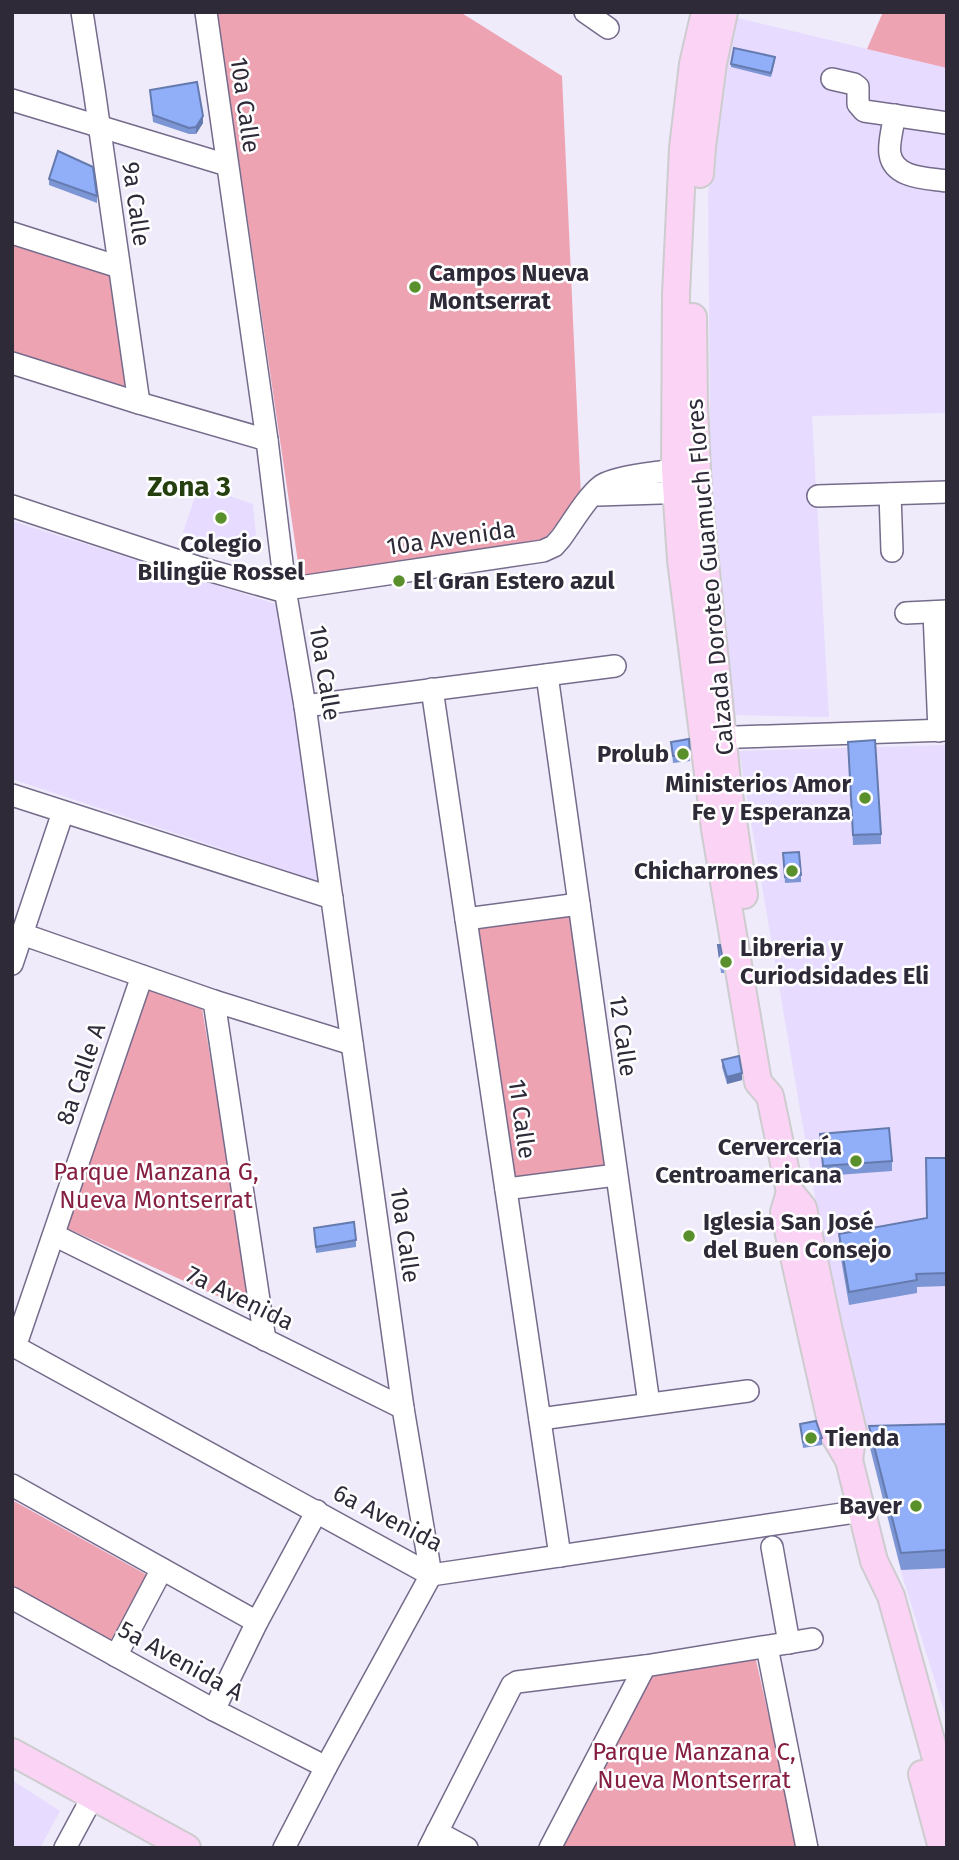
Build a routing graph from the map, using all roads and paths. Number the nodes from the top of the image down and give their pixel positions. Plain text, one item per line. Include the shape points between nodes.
1 (82, 12) edge
2 (206, 12) edge
3 (585, 12) edge
4 (705, 12) edge
5 (724, 12) edge
6 (608, 28) dead end
7 (832, 79) dead end
8 (12, 100) edge
9 (895, 115) junction
10 (947, 123) edge
11 (99, 126) junction
12 (694, 131) junction
13 (228, 164) junction
14 (947, 181) edge
15 (12, 233) edge
16 (119, 267) junction
17 (12, 363) edge
18 (139, 403) junction
19 (267, 440) junction
20 (686, 481) junction
21 (947, 492) edge
22 (890, 494) junction
23 (818, 496) dead end
24 (12, 506) edge
25 (892, 551) dead end
26 (284, 587) junction
27 (940, 612) edge
28 (906, 613) dead end
29 (615, 666) dead end
30 (547, 675) junction
31 (432, 689) junction
32 (305, 706) junction
33 (943, 731) edge
34 (713, 737) junction
35 (12, 795) edge
36 (63, 811) junction
37 (332, 898) junction
38 (579, 904) junction
39 (466, 919) junction
40 (22, 934) junction
41 (12, 964) edge
42 (142, 976) junction
43 (214, 1001) junction
44 (352, 1044) junction
45 (616, 1174) junction
46 (506, 1189) junction
47 (54, 1235) junction
48 (265, 1340) junction
49 (14, 1346) edge
50 (748, 1391) dead end
51 (649, 1404) junction
52 (403, 1408) junction
53 (540, 1419) junction
54 (12, 1485) edge
55 (317, 1511) junction
56 (862, 1511) junction
57 (772, 1547) dead end
58 (561, 1556) junction
59 (874, 1561) junction
60 (162, 1569) junction
61 (431, 1575) junction
62 (12, 1598) edge
63 (257, 1622) junction
64 (812, 1639) dead end
65 (789, 1643) junction
66 (767, 1647) junction
67 (116, 1656) junction
68 (645, 1666) junction
69 (214, 1710) junction
70 (12, 1752) edge
71 (326, 1767) junction
72 (93, 1796) junction
73 (947, 1798) edge
74 (433, 1840) edge
75 (65, 1848) edge
76 (187, 1848) edge
77 (284, 1848) edge
78 (467, 1848) edge
79 (550, 1848) edge
80 (807, 1848) edge
81 (942, 1848) edge

1 - 11 street, 9a Calle
2 - 13 street, 10a Calle
3 - 6 street
4 - 12 main road, Calzada Doroteo Guamuch Flores via 693,64
5 - 12 main road, Calzada Doroteo Guamuch Flores
7 - 9 street via 858,87 858,104 864,111
8 - 11 street
9 - 10 street
9 - 14 street via 889,153 894,164 910,176
11 - 13 street
11 - 16 street, 9a Calle
12 - 20 main road, Calzada Doroteo Guamuch Flores via 676,294
13 - 19 street, 10a Calle
15 - 16 street
16 - 18 street, 9a Calle
17 - 18 street
18 - 19 street
19 - 26 street, 10a Calle
20 - 26 street, 10a Avenida via 616,480 601,485 554,546 543,551
20 - 34 main road, Calzada Doroteo Guamuch Flores via 681,560
21 - 22 street
22 - 23 street
22 - 25 street
24 - 26 street, 10a Avenida via 197,567
26 - 32 street, 10a Calle
27 - 28 street
27 - 33 street
29 - 30 street
30 - 31 street
30 - 38 street, 12 Calle
31 - 32 street
31 - 39 street, 11 Calle
32 - 37 street, 10a Calle
33 - 34 street
34 - 56 main road, Calzada Doroteo Guamuch Flores via 715,829 758,1082 770,1096 790,1192 803,1208 853,1432 849,1460
35 - 36 street
36 - 37 street
36 - 40 street
37 - 44 street, 10a Calle
38 - 39 street
38 - 45 street, 12 Calle
39 - 46 street, 11 Calle
40 - 41 street
40 - 42 street
42 - 43 street
42 - 47 street, 8a Calle A
43 - 44 street
43 - 48 street
44 - 52 street, 10a Calle
45 - 46 street
45 - 51 street, 12 Calle
46 - 53 street, 11 Calle
47 - 48 street, 7a Avenida
47 - 49 street, 8a Calle A
48 - 52 street, 7a Avenida
49 - 55 street, 6a Avenida
50 - 51 street
51 - 53 street
52 - 61 street, 10a Calle
53 - 58 street, 11 Calle
54 - 60 street
55 - 61 street, 6a Avenida
55 - 63 street
56 - 58 street, 6a Avenida
56 - 59 main road, Calzada Doroteo Guamuch Flores
57 - 65 street
58 - 61 street, 6a Avenida
59 - 73 main road, Calzada Doroteo Guamuch Flores via 893,1602
59 - 81 main road, Calzada Doroteo Guamuch Flores via 876,1597
60 - 63 street
60 - 67 street
61 - 71 street
62 - 67 street, 5a Avenida A
63 - 69 street
64 - 65 street
65 - 66 street
66 - 68 street
66 - 80 street
67 - 69 street, 5a Avenida A
68 - 74 street via 514,1684
68 - 79 street
69 - 71 street, 5a Avenida A
70 - 72 main road
71 - 77 street
72 - 75 street
72 - 76 main road
74 - 78 street

